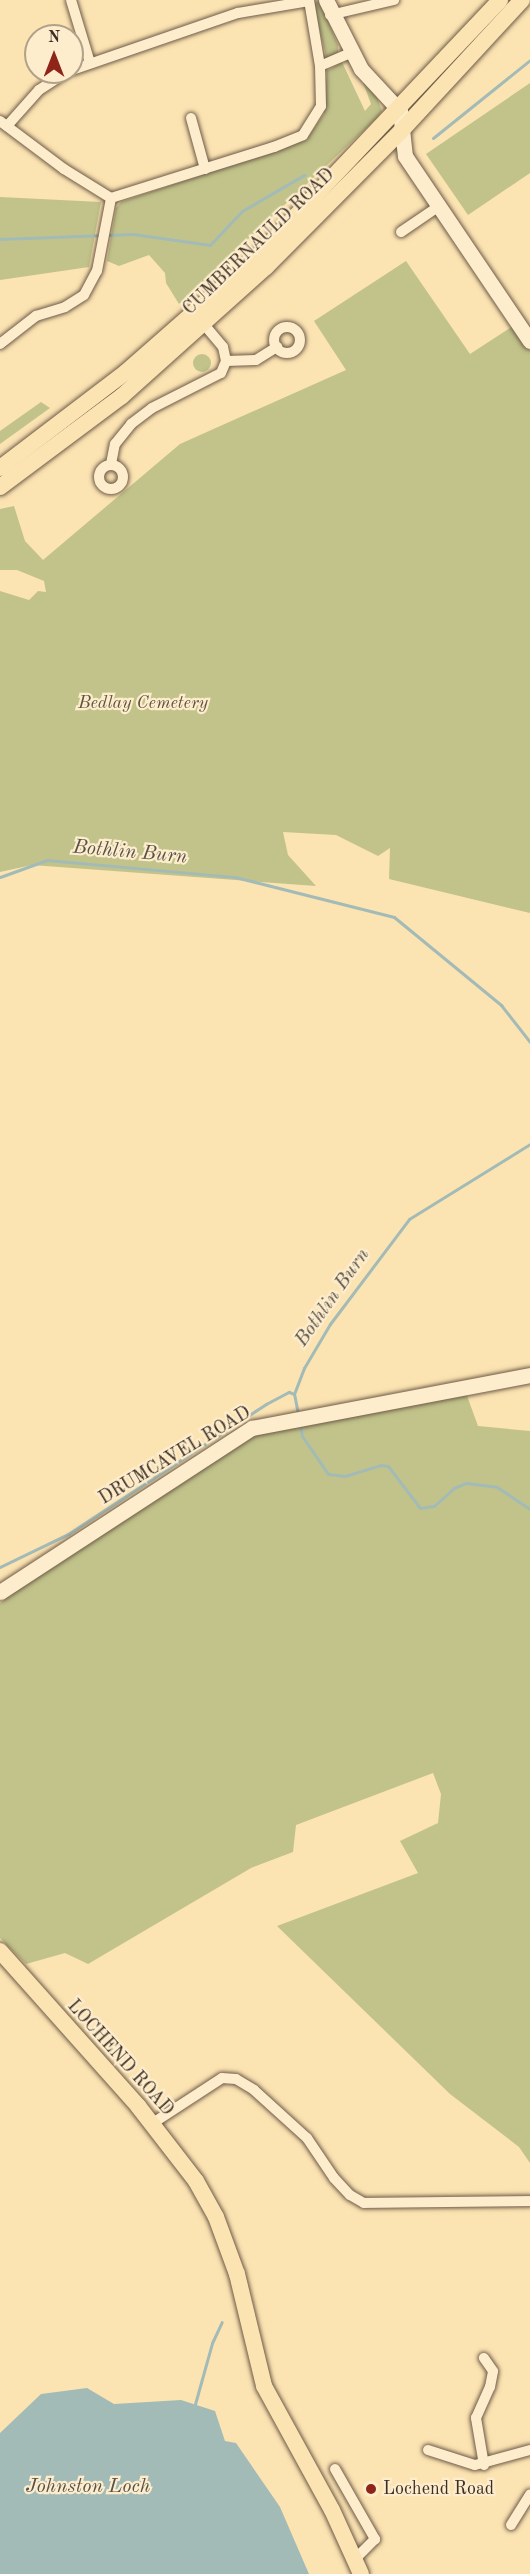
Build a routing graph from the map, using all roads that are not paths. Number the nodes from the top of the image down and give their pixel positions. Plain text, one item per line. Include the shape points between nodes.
1 (71, 0) edge
2 (309, 0) edge
3 (394, 0) edge
4 (500, 0) edge
5 (522, 0) edge
6 (328, 7) edge
7 (351, 53) junction
8 (90, 63) junction
9 (84, 65) edge
10 (320, 66) junction
11 (48, 84) edge
12 (400, 111) junction
13 (191, 118) dead end
14 (4, 124) edge
15 (402, 130) junction
16 (205, 169) junction
17 (111, 198) junction
18 (439, 206) junction
19 (401, 232) dead end
20 (199, 318) junction
21 (530, 341) edge
22 (0, 344) edge
23 (277, 347) dead end
24 (226, 361) junction
25 (111, 464) dead end
26 (0, 468) edge
27 (0, 487) edge
28 (530, 1375) edge
29 (0, 1592) edge
30 (0, 1951) edge
31 (153, 2123) junction
32 (530, 2201) edge
33 (484, 2358) dead end
34 (428, 2450) dead end
35 (527, 2451) edge
36 (530, 2464) edge
37 (484, 2465) junction
38 (335, 2469) dead end
39 (530, 2495) edge
40 (511, 2525) dead end
41 (358, 2566) edge

1 - 8 street
2 - 8 street via 238,13
2 - 10 street
3 - 6 street
4 - 12 main road, CUMBERNAULD ROAD
5 - 15 main road, CUMBERNAULD ROAD
6 - 7 street
7 - 10 street
7 - 12 street via 360,69
8 - 9 street
10 - 16 street via 319,115 303,135
11 - 14 street
12 - 15 street
12 - 20 main road, CUMBERNAULD ROAD
13 - 16 street
14 - 17 street via 63,169
15 - 18 street via 405,156
15 - 20 main road, CUMBERNAULD ROAD via 266,267
16 - 17 street
17 - 22 street via 97,271 84,295 65,307 36,316
18 - 19 street
18 - 21 street
20 - 24 street via 223,347
20 - 26 main road, CUMBERNAULD ROAD
20 - 27 main road, CUMBERNAULD ROAD via 122,396
23 - 24 street via 256,360
24 - 25 street via 214,380 152,408 124,430 115,444
28 - 29 street, DRUMCAVEL ROAD via 252,1428
30 - 31 main road, LOCHEND ROAD
31 - 32 street via 222,2078 236,2079 254,2090 307,2138 334,2178 364,2203
31 - 41 main road, LOCHEND ROAD via 196,2181 216,2217 237,2274 264,2386
33 - 37 street via 493,2370 476,2418
34 - 37 street via 459,2462
35 - 36 street
35 - 37 street
38 - 41 street, LOCHEND ROAD via 375,2539
39 - 40 street

